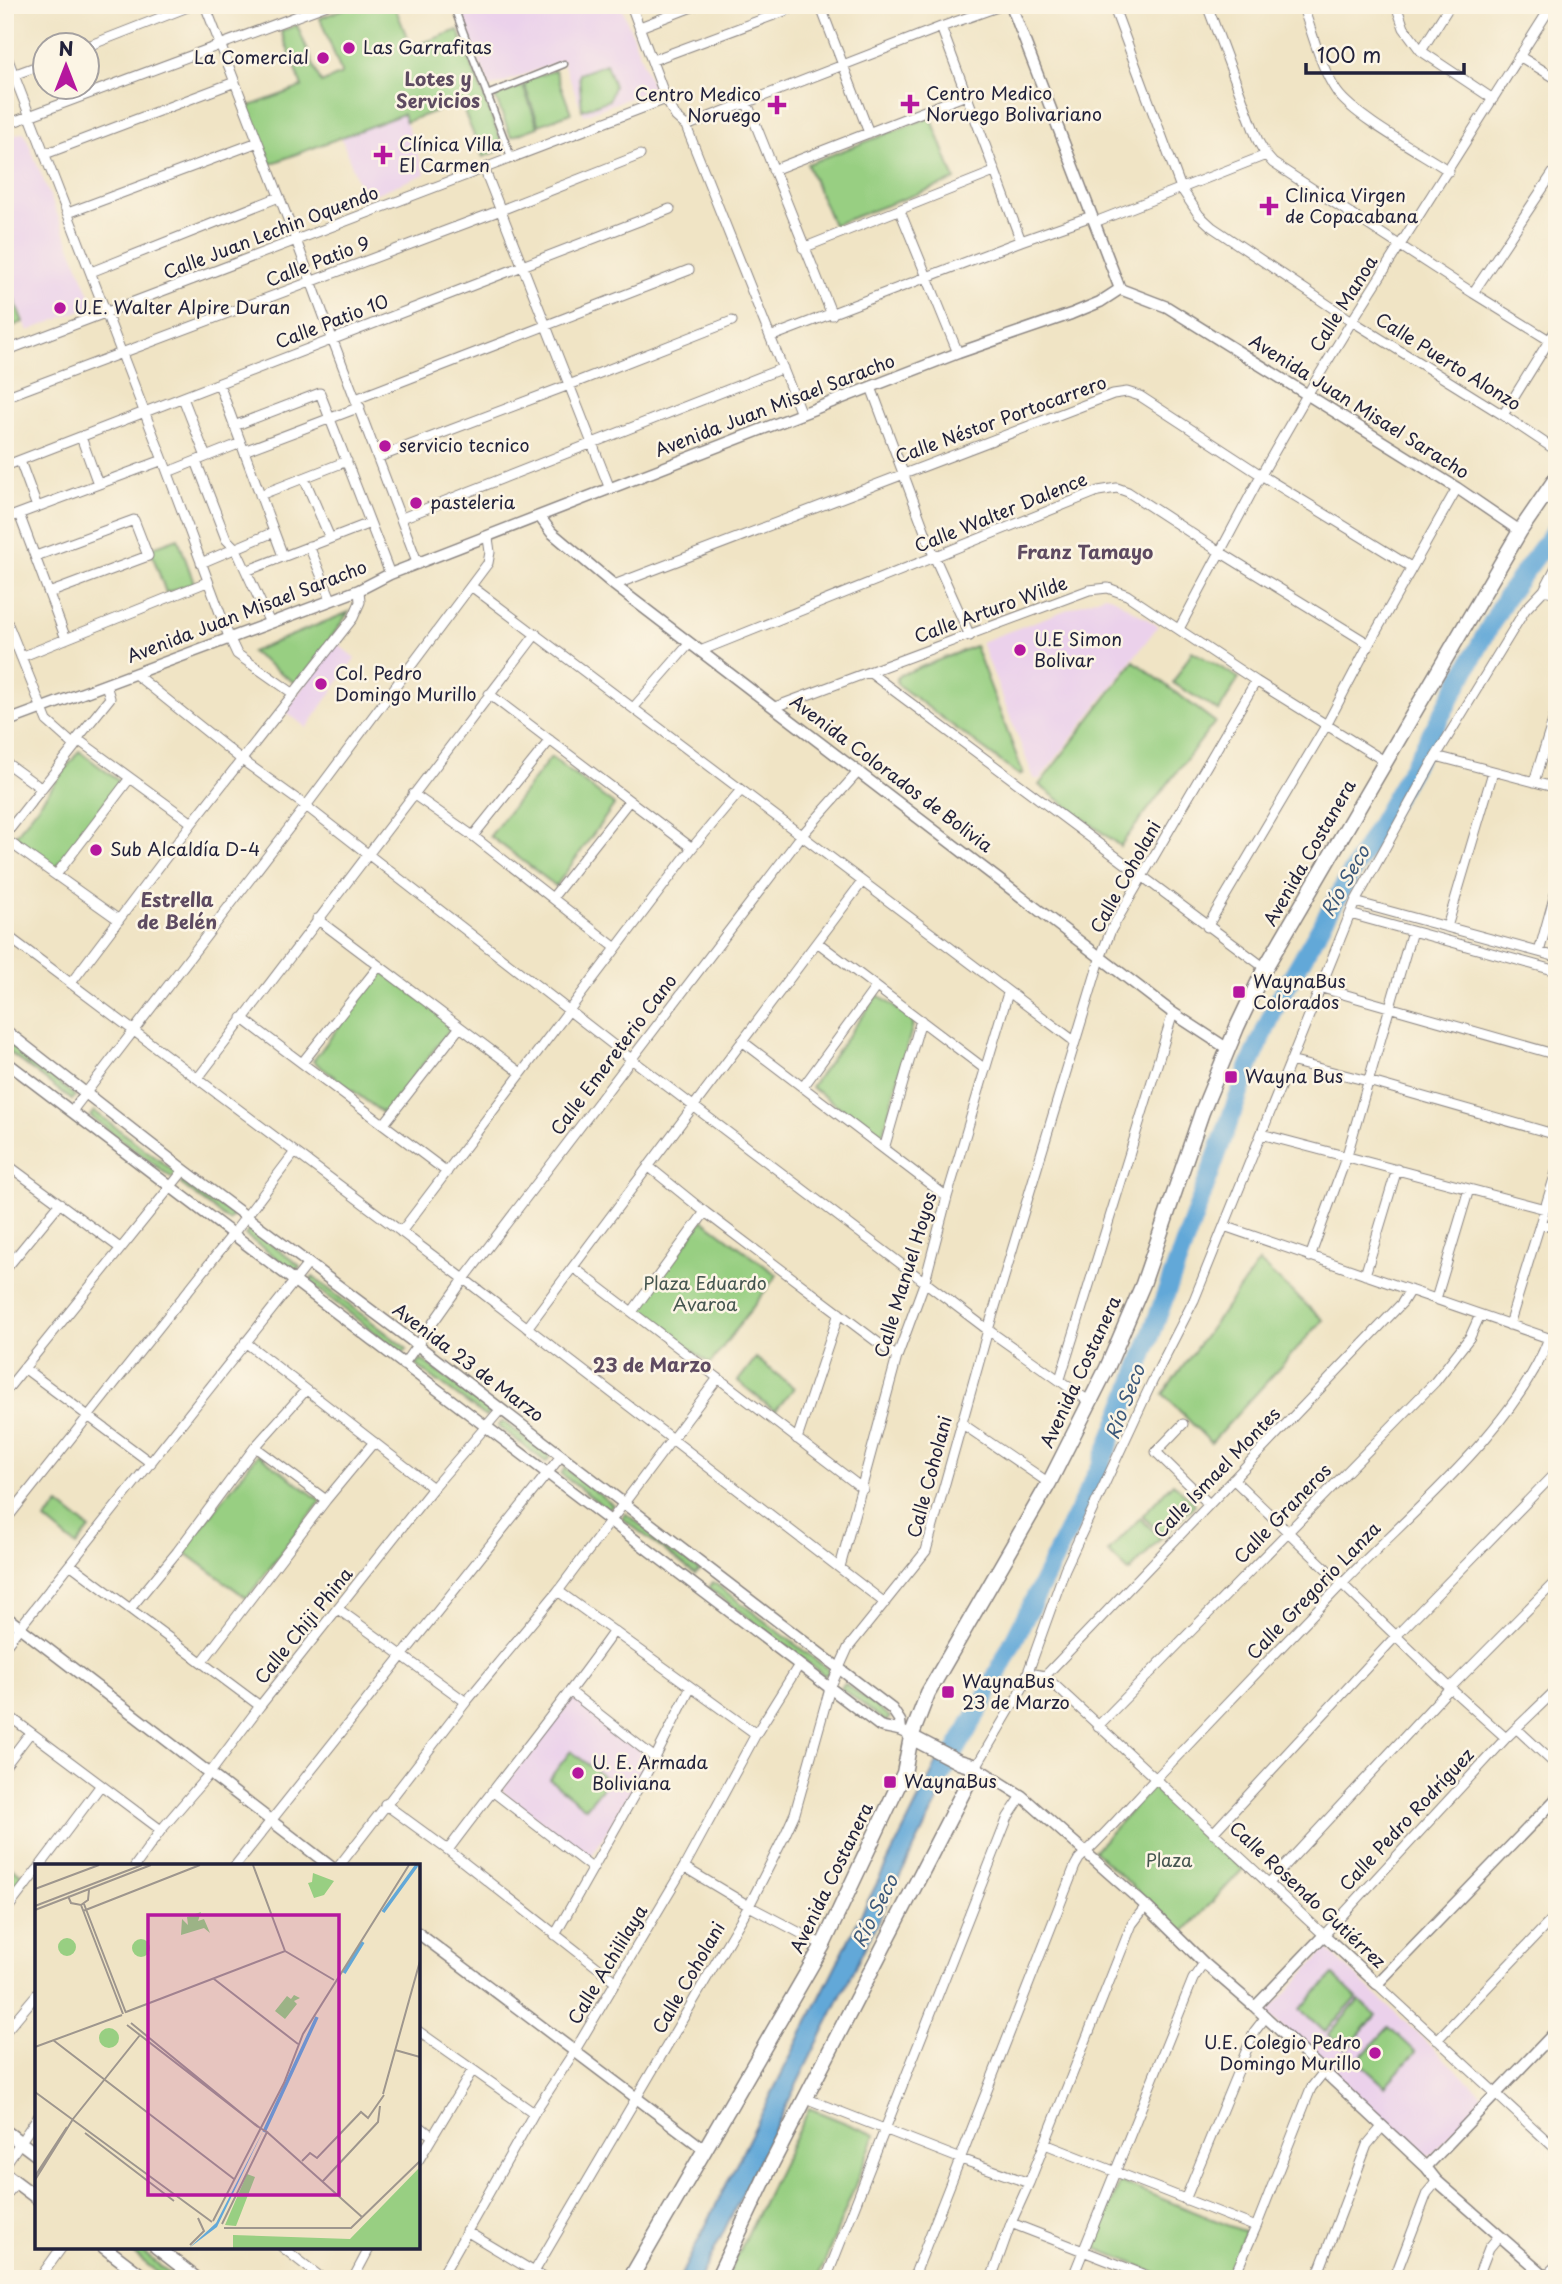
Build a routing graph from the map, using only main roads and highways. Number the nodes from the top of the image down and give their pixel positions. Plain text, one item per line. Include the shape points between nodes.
1 (1557, 477) edge
2 (906, 1734) junction
3 (5, 2131) edge
4 (35, 2154) edge
5 (10, 2178) edge
6 (35, 2196) edge
7 (107, 2249) edge
8 (159, 2249) edge
9 (144, 2278) edge
10 (197, 2279) edge
11 (630, 2279) edge
12 (717, 2279) edge

1 - 2 main road, Avenida Costanera via 1520,531 1265,968 1202,1112 1143,1284 1090,1402
2 - 11 main road, Avenida Costanera via 904,1773 823,1945
2 - 12 main road via 976,1768
3 - 4 main road
5 - 6 main road
7 - 9 main road
8 - 10 main road

